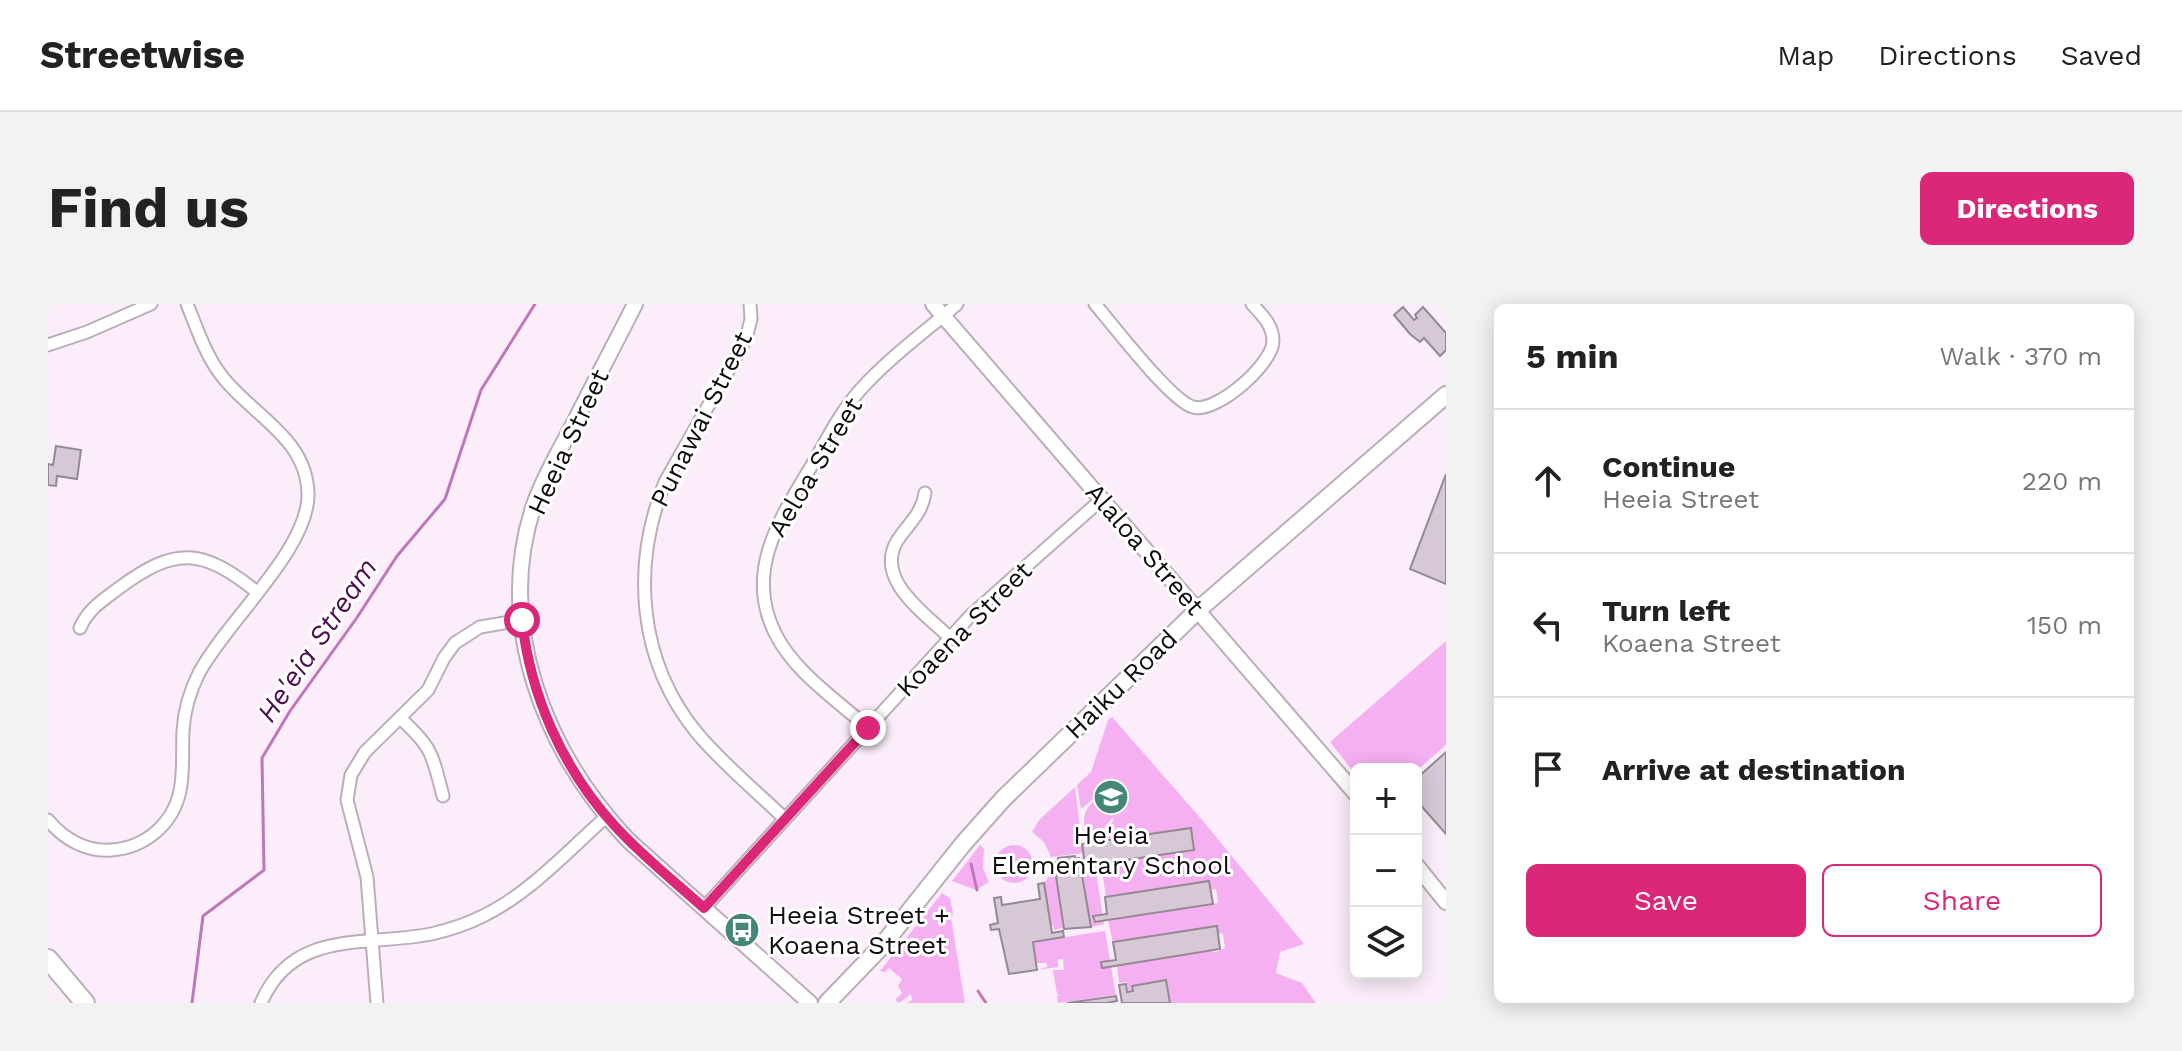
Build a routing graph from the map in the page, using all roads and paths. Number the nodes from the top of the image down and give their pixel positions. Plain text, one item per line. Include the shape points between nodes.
1 (151, 304) edge
2 (187, 304) edge
3 (635, 304) edge
4 (750, 304) edge
5 (957, 304) edge
6 (1095, 304) edge
7 (1252, 304) edge
8 (938, 310) edge
9 (48, 345) edge
10 (1446, 395) edge
11 (925, 493) dead end
12 (1102, 499) junction
13 (257, 592) junction
14 (1198, 610) junction
15 (522, 620) junction
16 (80, 628) dead end
17 (950, 638) junction
18 (400, 718) junction
19 (868, 728) junction
20 (1350, 787) edge
21 (443, 796) dead end
22 (607, 816) junction
23 (785, 819) junction
24 (48, 820) edge
25 (1422, 872) edge
26 (1446, 902) edge
27 (704, 908) junction
28 (371, 941) junction
29 (48, 959) edge
30 (48, 966) edge
31 (77, 1003) edge
32 (85, 1003) edge
33 (261, 1003) edge
34 (377, 1003) edge
35 (810, 1003) edge
36 (827, 1003) edge

1 - 9 street
2 - 13 street via 220,374 285,436 304,471 307,503 302,525
3 - 15 street, Heeia Street via 534,506 522,556
4 - 23 street, Punawai Street via 746,339 658,499 646,545 643,592 652,648 684,715 707,745
5 - 8 street, Aeloa Street
6 - 7 street via 1179,400 1199,408 1219,403 1270,355 1272,330
8 - 12 street, Alaloa Street
8 - 19 street, Aeloa Street via 852,399 774,530 765,556 766,610 783,648
10 - 14 main road, Haiku Road
11 - 17 street via 918,515 894,549 893,575
12 - 14 street, Alaloa Street
12 - 17 street, Koaena Street
13 - 16 street via 210,561 167,560 96,605
13 - 24 street via 193,688 185,715 180,794 160,828 135,845 105,850 75,843
14 - 20 street, Alaloa Street
14 - 36 main road, Haiku Road via 990,812 881,947
15 - 18 street via 480,627 462,637 428,690
15 - 22 street, Heeia Street via 532,676 550,725 571,767
17 - 19 street, Koaena Street
18 - 21 street via 430,750
18 - 28 street via 359,759 347,792 367,877
19 - 23 street, Koaena Street
22 - 27 street, Heeia Street
22 - 28 street via 525,889 484,915 429,934
23 - 27 street, Koaena Street
25 - 26 street
27 - 35 street, Heeia Street
28 - 33 street via 328,945 299,957 280,972
28 - 34 street
29 - 32 main road
30 - 31 main road

